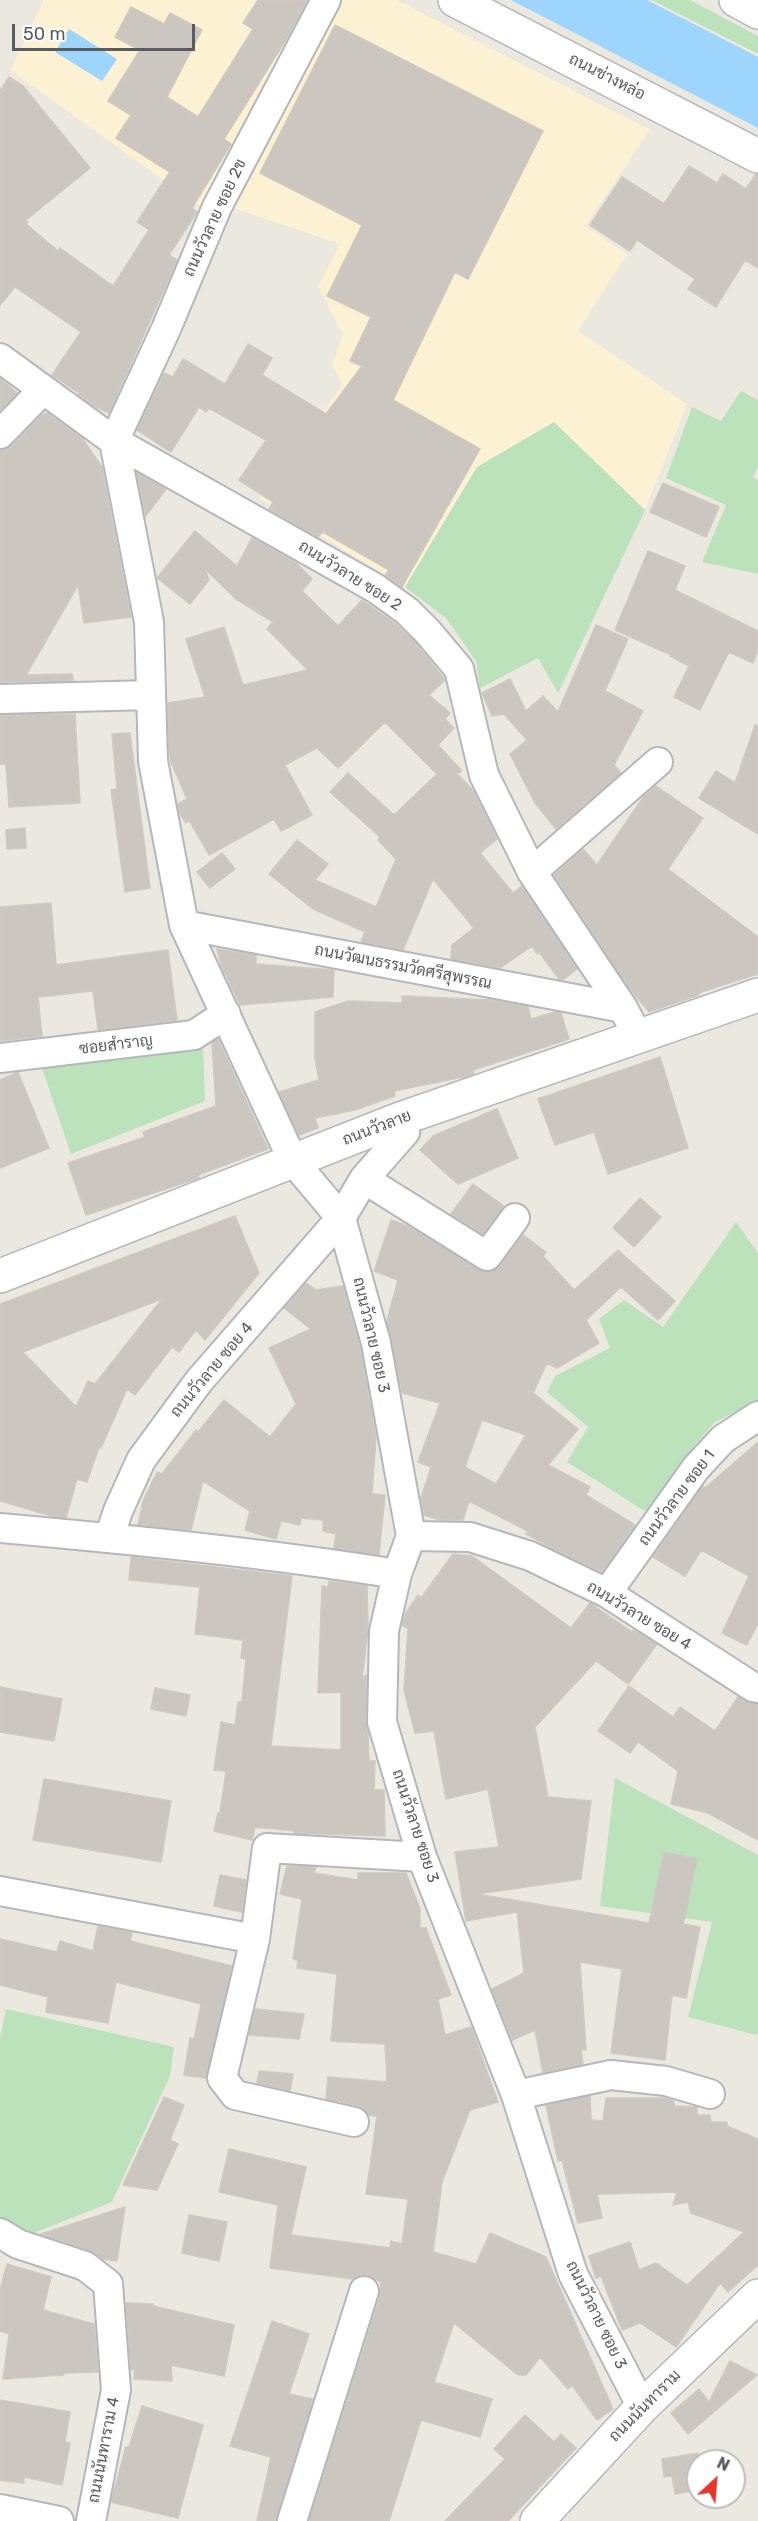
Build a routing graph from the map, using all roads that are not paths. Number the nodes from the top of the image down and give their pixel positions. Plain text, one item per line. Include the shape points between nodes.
1 (326, 0) edge
2 (455, 0) edge
3 (735, 0) edge
4 (758, 12) edge
5 (758, 156) edge
6 (0, 358) edge
7 (42, 391) junction
8 (0, 434) edge
9 (114, 441) junction
10 (150, 695) junction
11 (0, 699) edge
12 (658, 762) dead end
13 (532, 872) junction
14 (184, 925) junction
15 (758, 995) edge
16 (226, 1014) junction
17 (630, 1022) junction
18 (0, 1058) edge
19 (400, 1119) junction
20 (293, 1161) junction
21 (364, 1179) junction
22 (341, 1218) junction
23 (515, 1218) dead end
24 (0, 1276) edge
25 (758, 1416) edge
26 (0, 1528) edge
27 (411, 1536) junction
28 (109, 1538) junction
29 (397, 1574) junction
30 (607, 1593) junction
31 (758, 1688) edge
32 (422, 1857) junction
33 (0, 1891) edge
34 (255, 1939) junction
35 (710, 2094) dead end
36 (516, 2095) junction
37 (354, 2122) dead end
38 (0, 2233) edge
39 (364, 2291) dead end
40 (758, 2296) edge
41 (642, 2407) junction
42 (0, 2510) edge
43 (59, 2521) edge
44 (91, 2521) edge
45 (292, 2521) edge
46 (537, 2521) edge

1 - 9 street, ถนนวัวลาย ซอย 2ข via 217,207
2 - 5 street, ถนนช่างหล่อ
3 - 4 street
6 - 7 street, ถนนวัวลาย ซอย 2
7 - 8 street
7 - 9 street, ถนนวัวลาย ซอย 2
9 - 10 street via 149,622
9 - 13 street, ถนนวัวลาย ซอย 2 via 343,568 399,605 428,632 459,669 484,775
10 - 11 street
10 - 14 street via 153,761
12 - 13 street
13 - 17 street, ถนนวัวลาย ซอย 2
14 - 16 street
14 - 17 street, ถนนวัฒนธรรมวัดศรีสุพรรณ
15 - 17 street, ถนนวัวลาย
16 - 18 street, ซอยสำราญ via 194,1035
16 - 20 street
17 - 19 street, ถนนวัวลาย
19 - 20 street, ถนนวัวลาย
19 - 21 street, ถนนวัวลาย ซอย 4 via 405,1132
20 - 22 street
20 - 24 street, ถนนวัวลาย
21 - 22 street, ถนนวัวลาย ซอย 4
21 - 23 street via 491,1259
22 - 27 street, ถนนวัวลาย ซอย 3 via 376,1343
22 - 28 street, ถนนวัวลาย ซอย 4 via 199,1381 141,1460
25 - 30 street, ถนนวัวลาย ซอย 1 via 723,1438 696,1468
26 - 28 street
27 - 29 street, ถนนวัวลาย ซอย 3
27 - 30 street, ถนนวัวลาย ซอย 4 via 470,1537 530,1556
28 - 29 street
29 - 32 street, ถนนวัวลาย ซอย 3 via 384,1631 382,1722
30 - 31 street, ถนนวัวลาย ซอย 4
32 - 34 street via 267,1848
32 - 36 street, ถนนวัวลาย ซอย 3
33 - 34 street
34 - 37 street via 222,2079 235,2095
35 - 36 street via 666,2081 611,2074
36 - 41 street, ถนนวัวลาย ซอย 3 via 573,2274
38 - 44 street, ถนนนันทาราม 4 via 18,2244 85,2266 108,2284 116,2390
39 - 45 street
40 - 41 street, ถนนนันทาราม
41 - 46 street, ถนนนันทาราม
42 - 43 street

